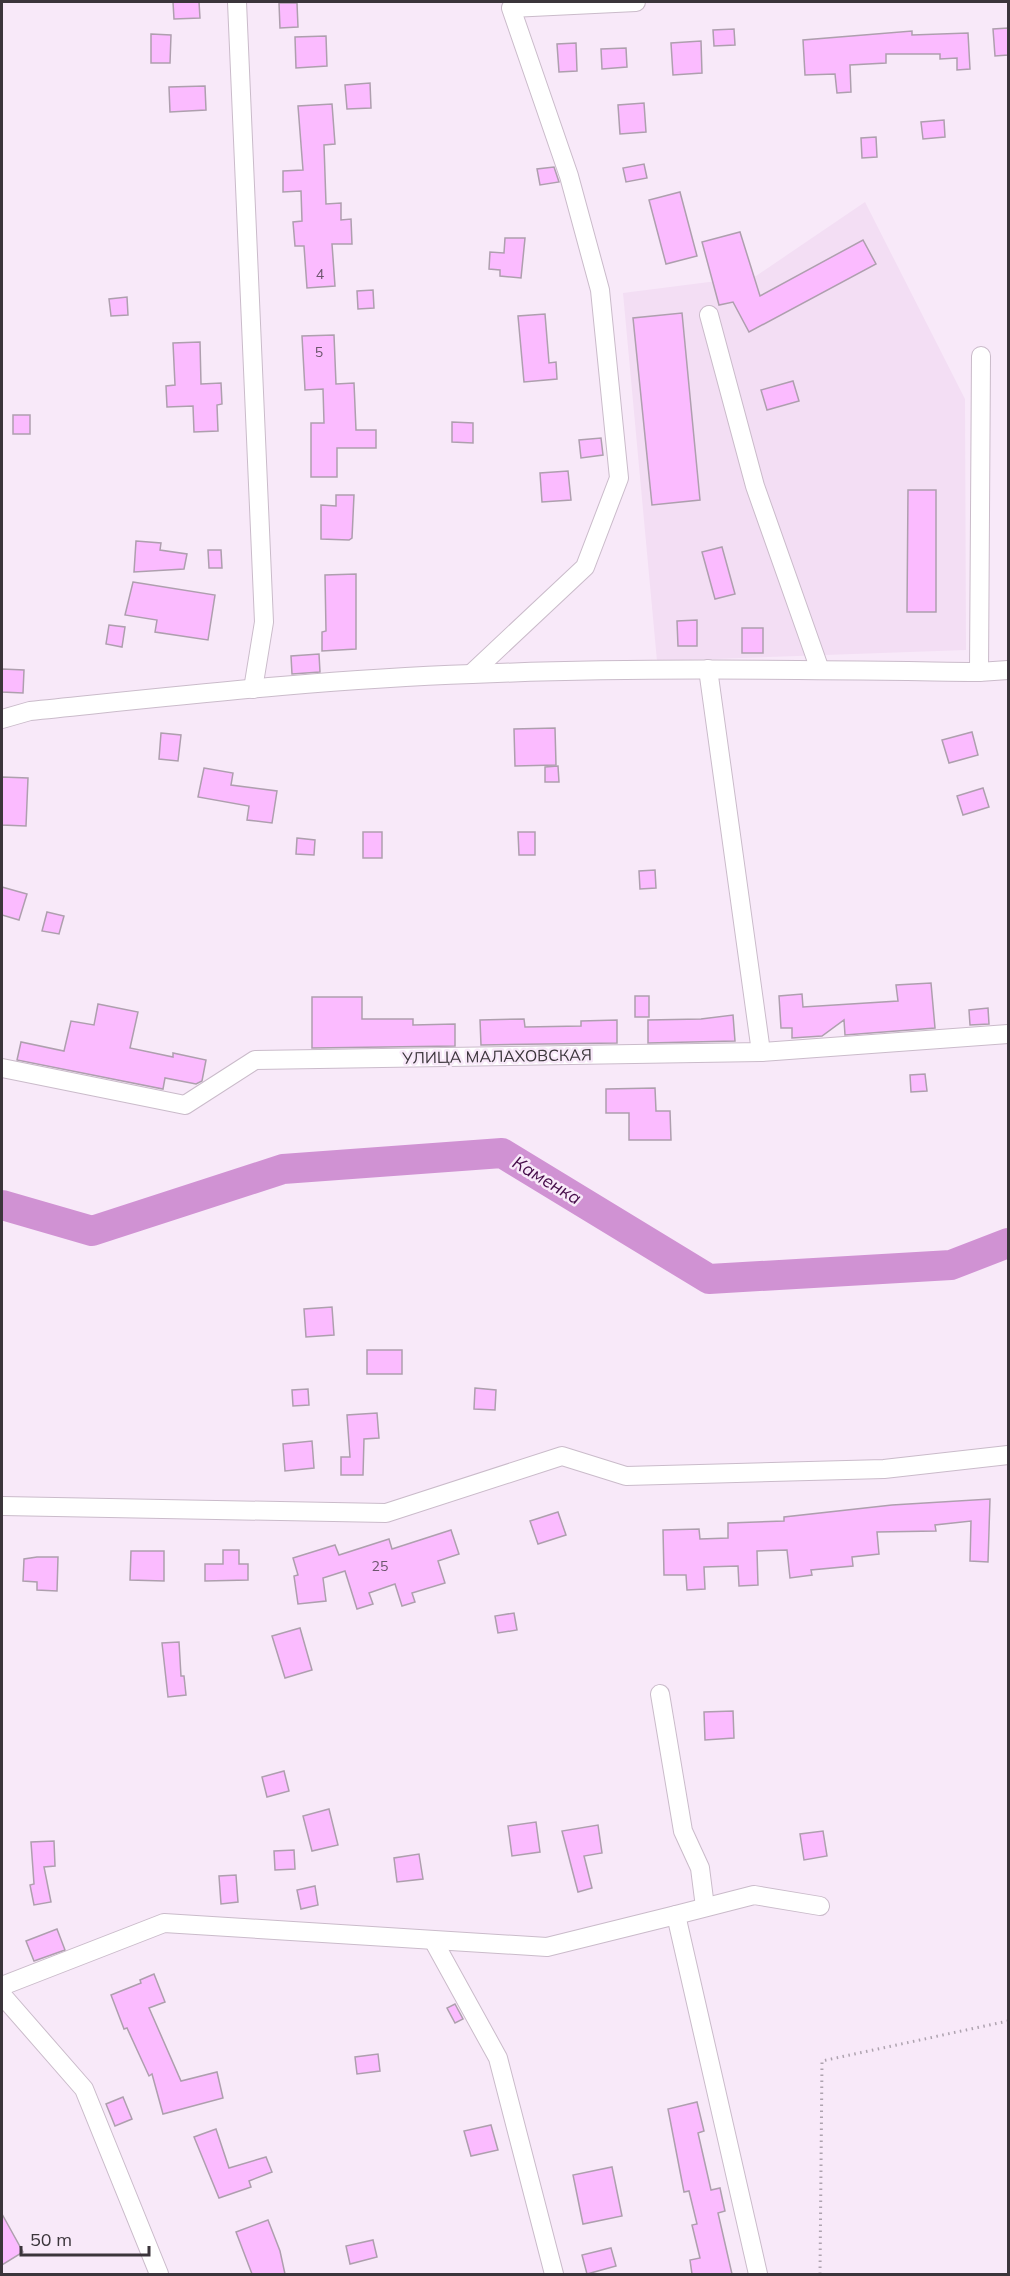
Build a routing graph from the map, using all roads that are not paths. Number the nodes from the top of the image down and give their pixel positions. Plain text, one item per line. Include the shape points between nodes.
1 (237, 2) edge
2 (636, 2) edge
3 (511, 5) edge
4 (709, 315) dead end
5 (981, 356) dead end
6 (708, 669) junction
7 (820, 670) junction
8 (1008, 670) edge
9 (979, 672) junction
10 (471, 674) junction
11 (253, 689) junction
12 (2, 719) edge
13 (1008, 1034) edge
14 (761, 1052) junction
15 (2, 1068) edge
16 (1008, 1455) edge
17 (2, 1506) edge
18 (660, 1694) dead end
19 (820, 1906) dead end
20 (705, 1907) junction
21 (676, 1915) junction
22 (434, 1942) junction
23 (2, 1986) edge
24 (2, 1995) edge
25 (159, 2274) edge
26 (554, 2274) edge
27 (758, 2274) edge

1 - 11 street via 264,622
2 - 3 street
3 - 10 street via 569,176 600,290 618,478 585,567
4 - 7 street via 754,486
5 - 9 street
6 - 7 street
6 - 10 street
6 - 14 street
7 - 9 street
8 - 9 street
10 - 11 street
11 - 12 street via 30,711
13 - 14 street, УЛИЦА МАЛАХОВСКАЯ
14 - 15 street, УЛИЦА МАЛАХОВСКАЯ via 255,1060 185,1105
16 - 17 street via 884,1469 626,1476 562,1456 386,1514
18 - 20 street via 683,1831 700,1868
19 - 20 street via 754,1895
20 - 21 street
21 - 22 street via 547,1947
21 - 27 street
22 - 23 street via 164,1923
22 - 26 street via 498,2058
24 - 25 street via 84,2089

